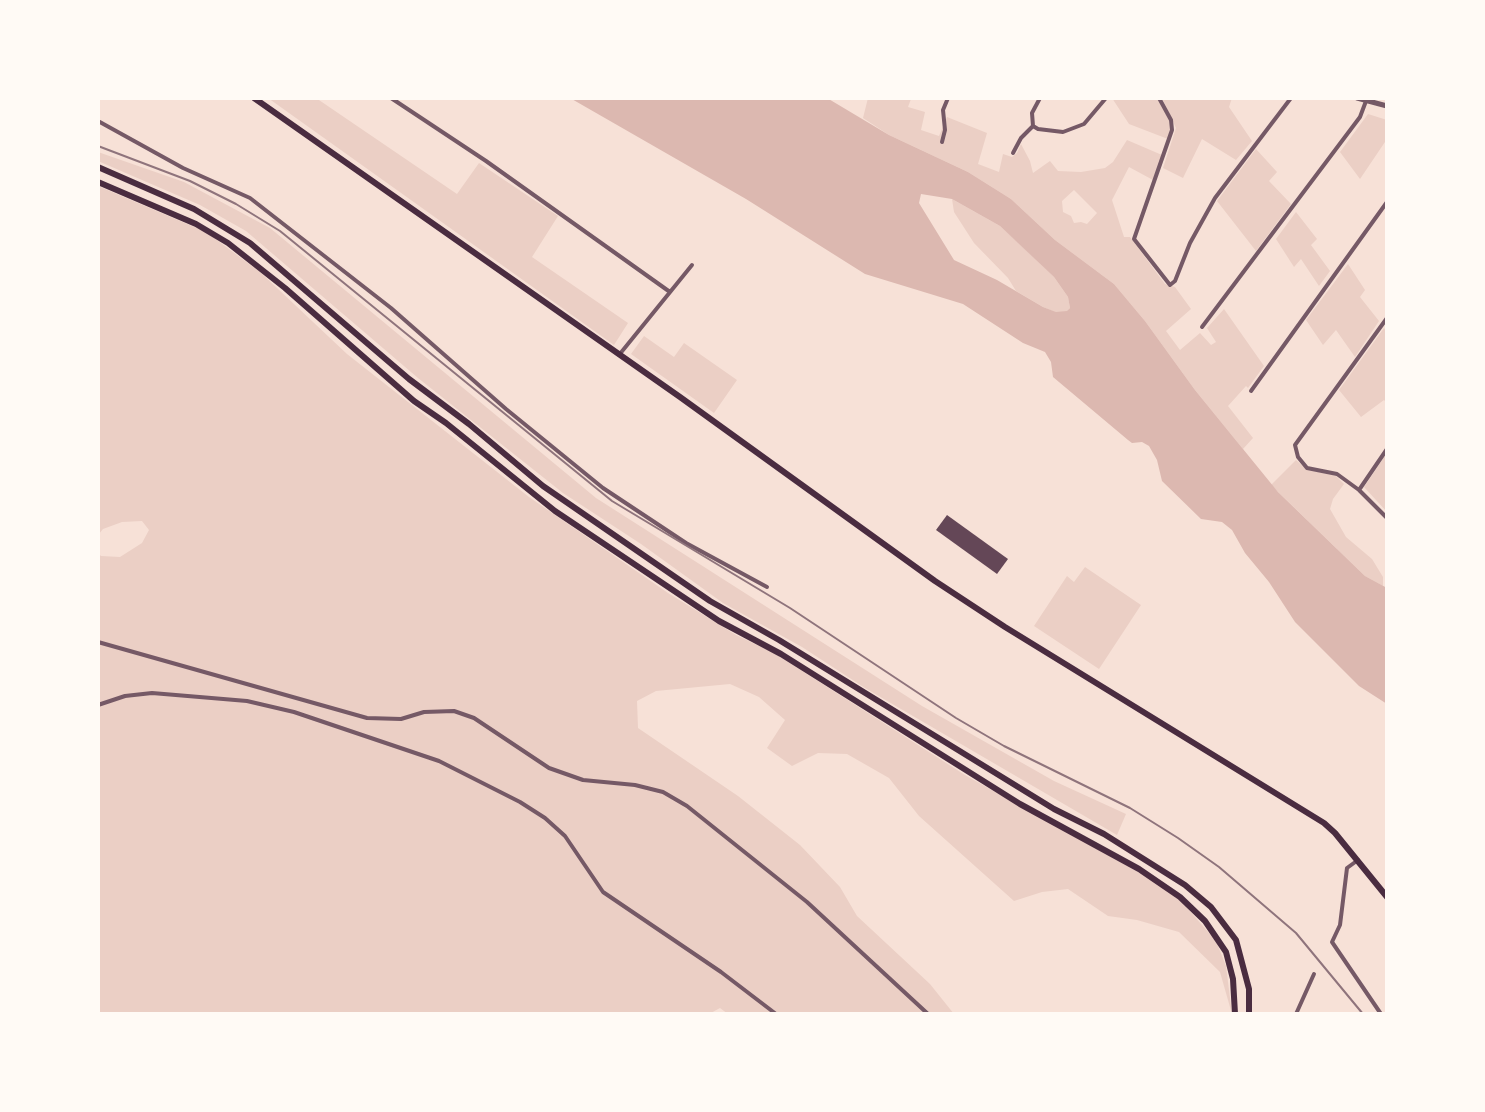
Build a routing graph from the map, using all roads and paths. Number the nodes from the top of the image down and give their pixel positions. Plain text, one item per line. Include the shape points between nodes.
1 (254, 98) edge
2 (391, 98) edge
3 (948, 98) edge
4 (1040, 98) edge
5 (1106, 98) edge
6 (1159, 98) edge
7 (1291, 98) edge
8 (1357, 98) edge
9 (1366, 101) junction
10 (1387, 106) edge
11 (98, 121) edge
12 (1033, 126) junction
13 (942, 142) dead end
14 (1013, 153) dead end
15 (98, 167) edge
16 (98, 182) edge
17 (1387, 202) edge
18 (692, 265) dead end
19 (670, 292) junction
20 (1387, 318) edge
21 (1202, 327) dead end
22 (619, 355) junction
23 (1251, 391) dead end
24 (1387, 449) edge
25 (1359, 490) junction
26 (1387, 518) edge
27 (767, 587) dead end
28 (98, 642) edge
29 (98, 705) edge
30 (1027, 791) junction
31 (1041, 801) junction
32 (1020, 804) junction
33 (1035, 812) junction
34 (1358, 860) junction
35 (1387, 897) edge
36 (1314, 974) dead end
37 (776, 1014) edge
38 (928, 1014) edge
39 (1235, 1014) edge
40 (1249, 1014) edge
41 (1296, 1014) edge
42 (1381, 1014) edge

1 - 22 highway
2 - 19 street
3 - 13 street
4 - 12 street via 1032,113
5 - 12 street via 1073,129 1051,132
6 - 7 street via 1172,130 1134,239 1165,281 1173,284 1203,217
8 - 9 street
9 - 10 street
9 - 21 street via 1360,117
11 - 27 street via 250,198 434,343 603,488 686,543
12 - 14 street
15 - 30 highway via 233,231 567,504 735,617
16 - 32 highway via 228,243 414,401 555,511 719,621 781,654
17 - 23 street
18 - 19 street
19 - 22 street
20 - 25 street via 1295,445 1307,468 1337,474
22 - 34 highway via 981,612 1324,823
24 - 25 street
25 - 26 street
28 - 38 street via 367,718 454,711 474,718 549,768 583,780 663,792 807,902
29 - 37 street via 152,693 247,701 439,761 545,818 565,836 603,892
30 - 31 highway
30 - 32 highway
31 - 33 highway
31 - 40 highway via 1167,872 1211,907 1242,956
32 - 33 highway
33 - 39 highway via 1139,869 1194,909 1226,952
34 - 35 highway
34 - 42 street via 1347,868 1340,925 1332,942
36 - 41 street

